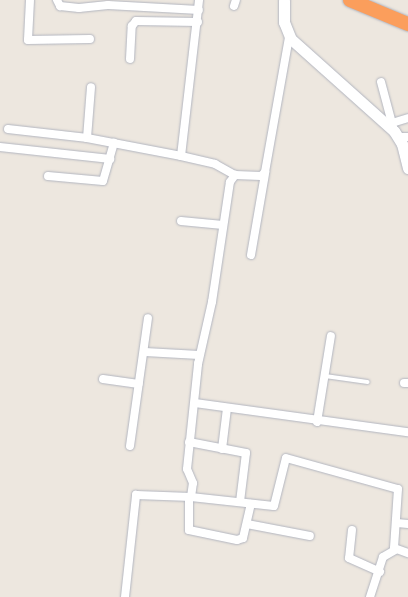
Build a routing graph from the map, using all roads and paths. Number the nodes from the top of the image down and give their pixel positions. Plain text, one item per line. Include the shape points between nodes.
1 (30, 0) edge
2 (57, 0) edge
3 (199, 0) edge
4 (284, 0) edge
5 (350, 0) edge
6 (199, 10) junction
7 (198, 22) junction
8 (408, 24) edge
9 (289, 37) junction
10 (90, 39) dead end
11 (130, 59) dead end
12 (381, 82) dead end
13 (92, 87) dead end
14 (408, 118) edge
15 (8, 129) dead end
16 (398, 132) edge
17 (87, 138) junction
18 (114, 143) junction
19 (0, 147) edge
20 (181, 156) junction
21 (110, 159) junction
22 (408, 168) edge
23 (264, 174) junction
24 (235, 175) junction
25 (48, 176) dead end
26 (181, 221) dead end
27 (223, 225) junction
28 (251, 255) dead end
29 (148, 318) dead end
30 (330, 336) dead end
31 (145, 352) junction
32 (199, 355) junction
33 (324, 376) junction
34 (103, 379) dead end
35 (368, 382) dead end
36 (139, 384) junction
37 (195, 403) junction
38 (227, 408) junction
39 (317, 422) junction
40 (408, 432) edge
41 (189, 442) junction
42 (130, 446) dead end
43 (222, 448) junction
44 (190, 497) junction
45 (240, 502) junction
46 (251, 504) junction
47 (397, 523) junction
48 (247, 524) junction
49 (408, 524) edge
50 (352, 530) dead end
51 (310, 536) dead end
52 (395, 550) junction
53 (408, 553) edge
54 (380, 572) junction
55 (125, 597) edge
56 (370, 597) edge

1 - 10 street via 26,39
2 - 6 street via 60,6 79,8 108,5
3 - 6 street
4 - 9 street via 284,22
5 - 8 highway
6 - 7 street
7 - 11 street via 136,22 132,26
7 - 20 street
9 - 16 street
9 - 23 street
12 - 16 street
13 - 17 street
14 - 16 street
15 - 17 street
16 - 22 street
17 - 18 street
18 - 20 street
18 - 21 street
19 - 21 street
20 - 24 street via 215,164
21 - 25 street via 103,181
23 - 24 street
23 - 28 street
24 - 27 street via 230,182
26 - 27 street
27 - 32 street
29 - 31 street
30 - 33 street
31 - 32 street
31 - 36 street
32 - 37 street
33 - 35 lane
33 - 39 street
34 - 36 street
36 - 42 street
37 - 38 street
37 - 41 street
38 - 39 street
38 - 43 street
39 - 40 street
41 - 43 street
41 - 44 street via 187,469 193,484
43 - 45 street via 247,454
44 - 45 street
44 - 48 street via 189,528 193,532 240,540
44 - 55 street via 136,495
45 - 46 street
46 - 47 street via 276,505 284,460 289,458 396,488 400,493
46 - 48 street
47 - 49 street
47 - 52 street
48 - 51 street
50 - 54 street via 349,558
52 - 53 street
52 - 54 street via 383,557
54 - 56 street

